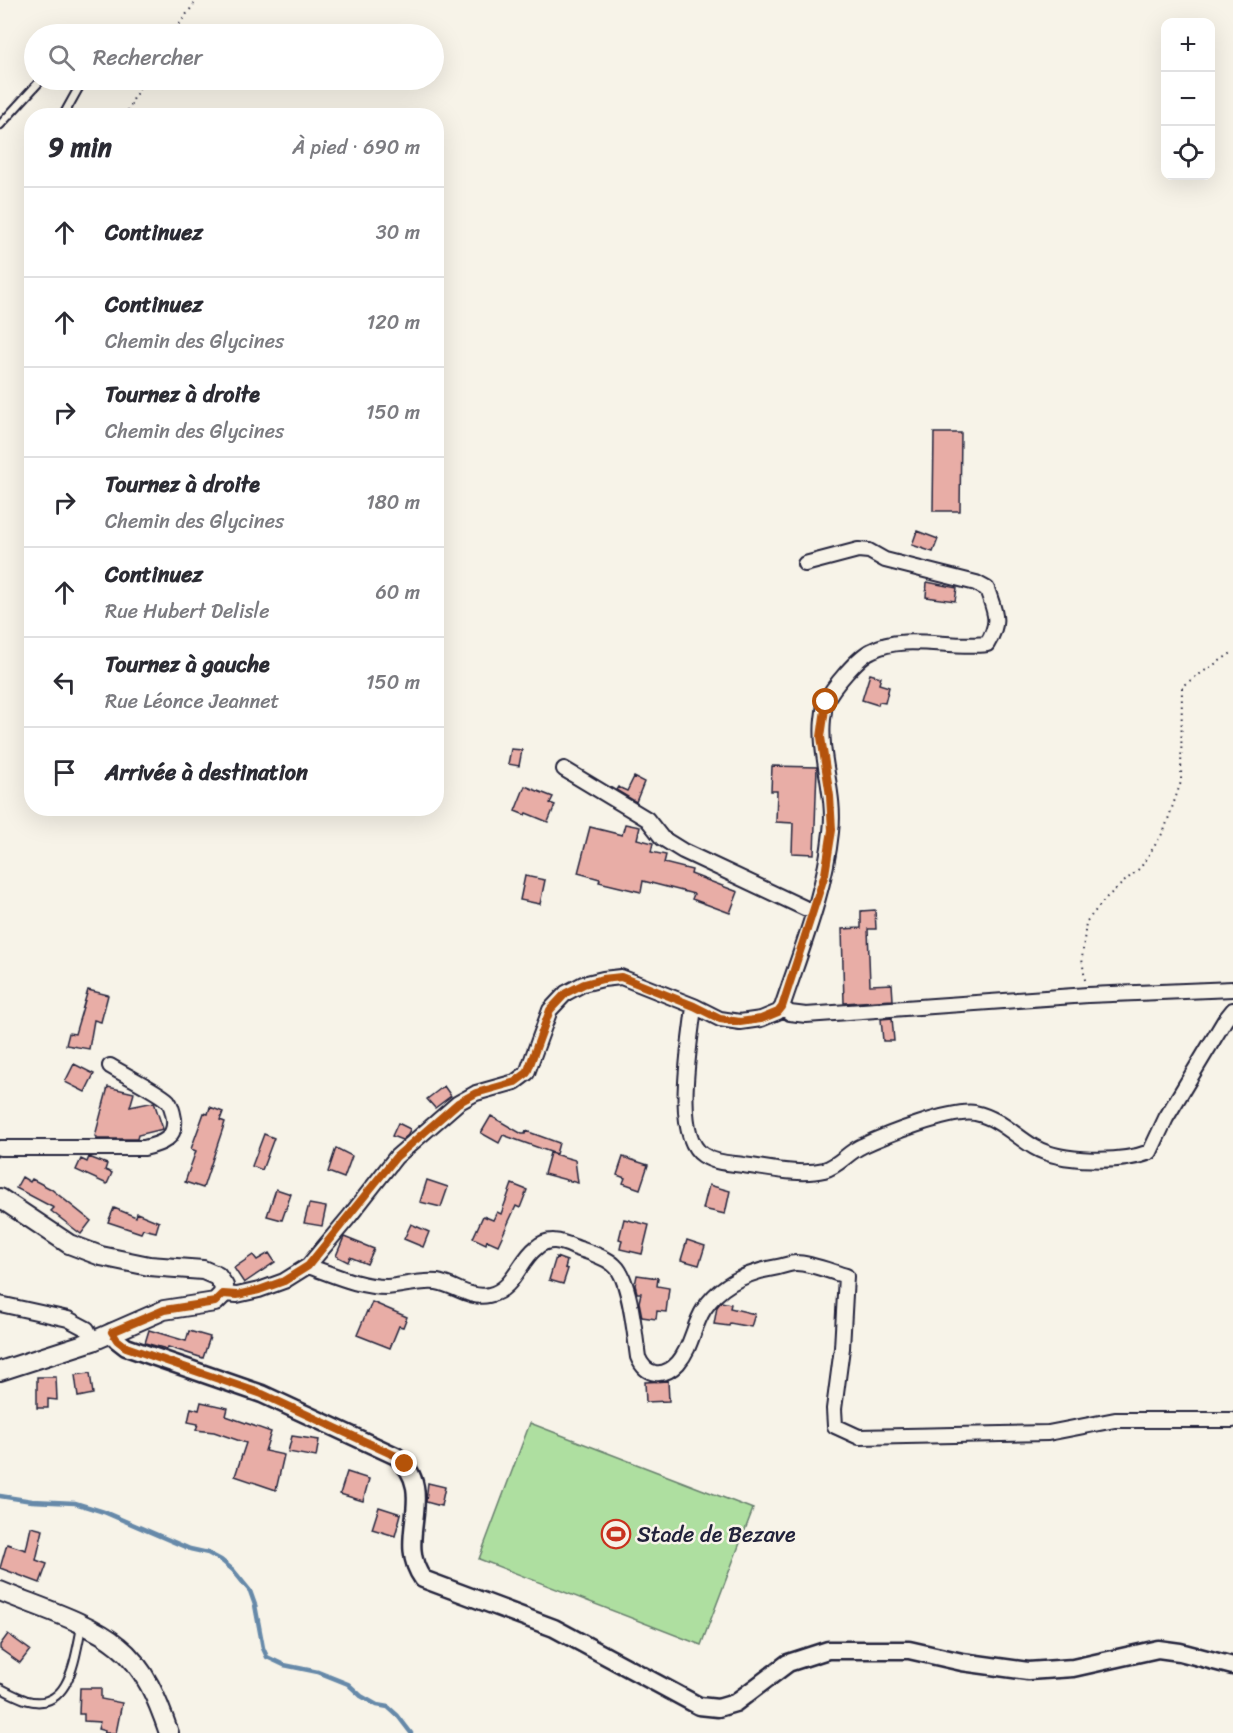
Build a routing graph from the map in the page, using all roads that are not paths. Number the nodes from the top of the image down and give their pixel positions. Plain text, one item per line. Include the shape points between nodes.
1 (32, 90) edge
2 (77, 90) edge
3 (67, 108) edge
4 (0, 125) edge
5 (805, 564) dead end
6 (564, 769) dead end
7 (813, 912) junction
8 (1233, 989) edge
9 (694, 1006) junction
10 (782, 1007) junction
11 (1233, 1010) edge
12 (110, 1066) dead end
13 (0, 1148) edge
14 (0, 1198) edge
15 (308, 1266) junction
16 (223, 1294) junction
17 (0, 1305) edge
18 (112, 1332) junction
19 (93, 1341) junction
20 (0, 1371) edge
21 (1233, 1420) edge
22 (0, 1591) edge
23 (82, 1625) junction
24 (1233, 1666) edge
25 (0, 1688) edge
26 (169, 1733) edge

1 - 4 lane
2 - 3 lane
5 - 7 street via 858,550 868,551 885,560 976,583 987,589 996,629 987,644 968,647 899,641 871,651 852,666 826,702 821,737 832,830 825,874
6 - 7 street via 646,819 662,838 683,851
7 - 10 street
8 - 10 street via 806,1015 790,1013
9 - 10 street via 720,1019 740,1022 761,1019
9 - 11 street via 685,1096 690,1139 701,1154 714,1161 801,1172 836,1166 861,1146 942,1116 975,1113 1006,1125 1035,1148 1068,1158 1135,1158 1150,1152 1166,1118
9 - 15 street via 621,977 593,981 566,993 550,1010 527,1073 515,1082 476,1093 458,1103 396,1157
12 - 13 street via 167,1101 174,1125 171,1135 161,1144 144,1148
14 - 16 main road via 69,1244 101,1256 149,1266 202,1270 218,1276 224,1286
15 - 16 street via 259,1290
15 - 21 street via 373,1286 436,1282 482,1296 507,1285 535,1248 547,1241 560,1241 615,1265 626,1286 638,1357 642,1367 656,1373 676,1365 687,1351 702,1311 729,1283 758,1271 797,1263 846,1276 835,1426 859,1437 1048,1433 1115,1420
16 - 18 main road via 215,1302 164,1310
17 - 19 street via 68,1319 87,1329
18 - 19 main road
18 - 24 street via 126,1347 262,1394 396,1456 416,1485 412,1556 423,1579 554,1628 699,1706 718,1708 735,1703 788,1663 828,1650 909,1650 1028,1671 1073,1668 1158,1650
19 - 20 main road
22 - 23 main road
23 - 25 lane via 70,1676 60,1693 50,1699 27,1700
23 - 26 main road via 119,1646 134,1662 150,1685

